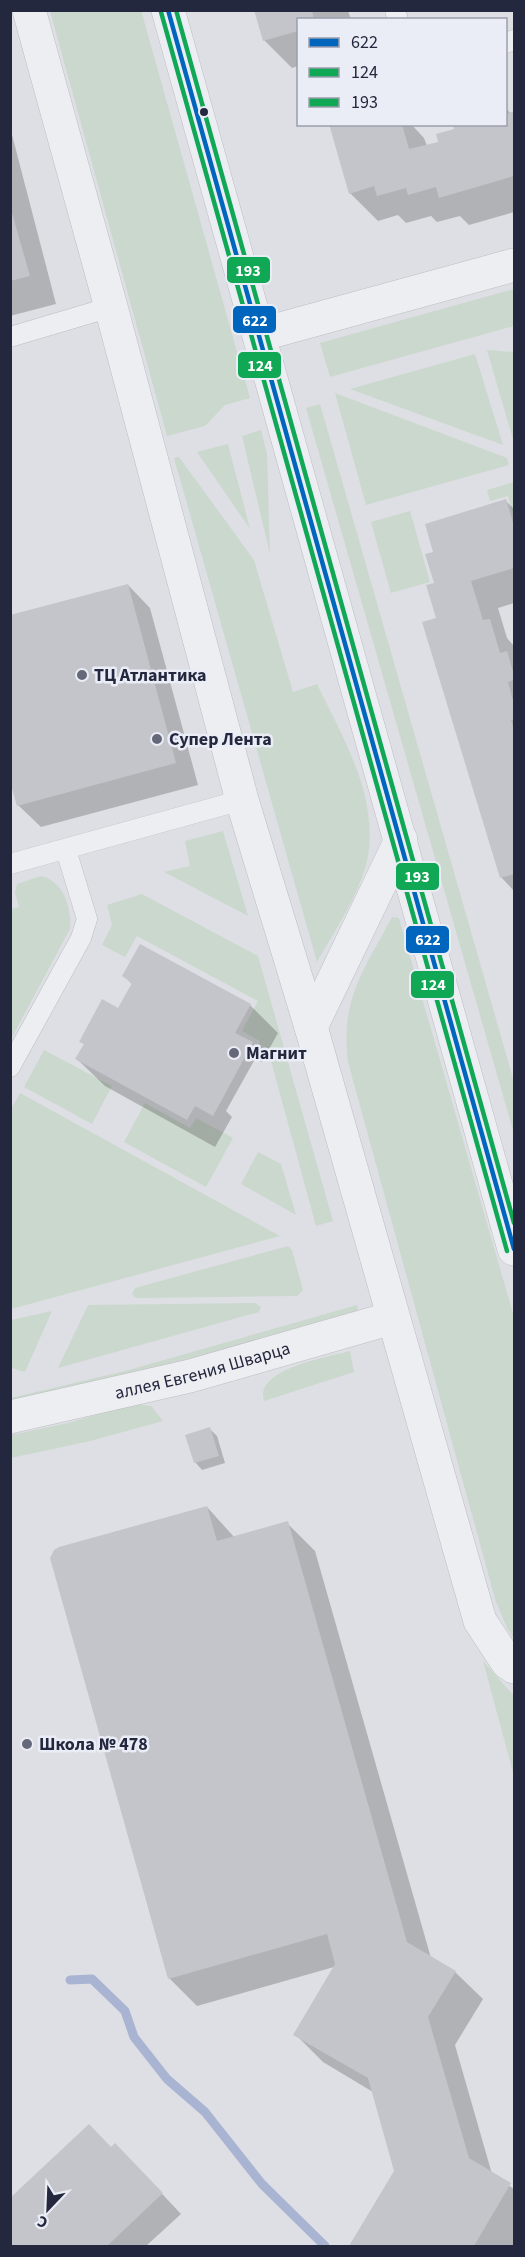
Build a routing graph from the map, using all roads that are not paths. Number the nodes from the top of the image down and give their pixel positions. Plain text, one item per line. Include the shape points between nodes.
1 (29, 10) edge
2 (168, 10) edge
3 (514, 265) edge
4 (111, 307) junction
5 (259, 335) junction
6 (10, 337) edge
7 (242, 800) junction
8 (402, 840) junction
9 (66, 850) junction
10 (10, 864) edge
11 (311, 1028) junction
12 (10, 1066) edge
13 (513, 1239) edge
14 (392, 1318) junction
15 (10, 1417) edge
16 (514, 1668) edge

1 - 4 street
2 - 5 street
3 - 5 street
4 - 6 lane
4 - 7 street
5 - 8 street
7 - 9 lane
7 - 11 street
8 - 11 street
8 - 13 street
9 - 10 lane
9 - 12 lane via 87,919 81,938
11 - 14 street
14 - 15 street, аллея Евгения Шварца via 190,1376
14 - 16 street via 480,1621

